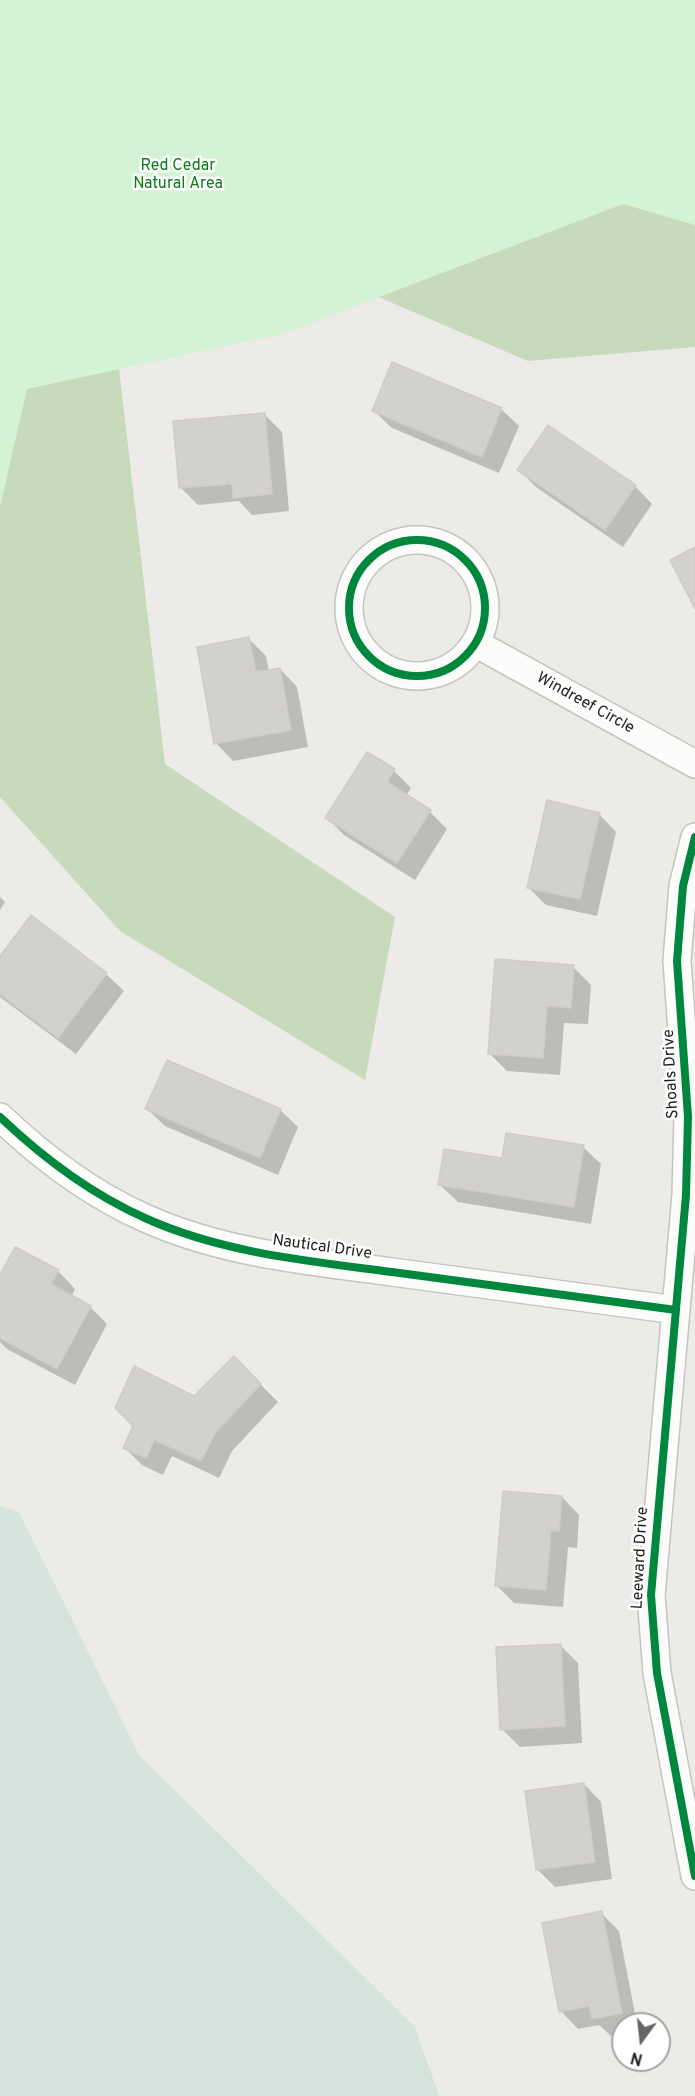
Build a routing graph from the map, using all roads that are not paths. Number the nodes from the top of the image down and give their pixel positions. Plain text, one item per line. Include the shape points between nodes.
1 (475, 643) junction
2 (695, 764) edge
3 (695, 837) edge
4 (0, 1117) edge
5 (676, 1310) junction
6 (695, 1876) edge

1 - 1 street via 484,618 483,592 477,575 452,549 436,542 400,542 369,558 358,572 348,606 350,624 367,655 381,667 415,676 433,674 450,668
1 - 2 street, Windreef Circle
3 - 5 street, Shoals Drive via 683,886 678,933 688,1117
4 - 5 street, Nautical Drive via 48,1159 113,1202 145,1219 221,1244 277,1256
5 - 6 street, Leeward Drive via 651,1595 657,1673

